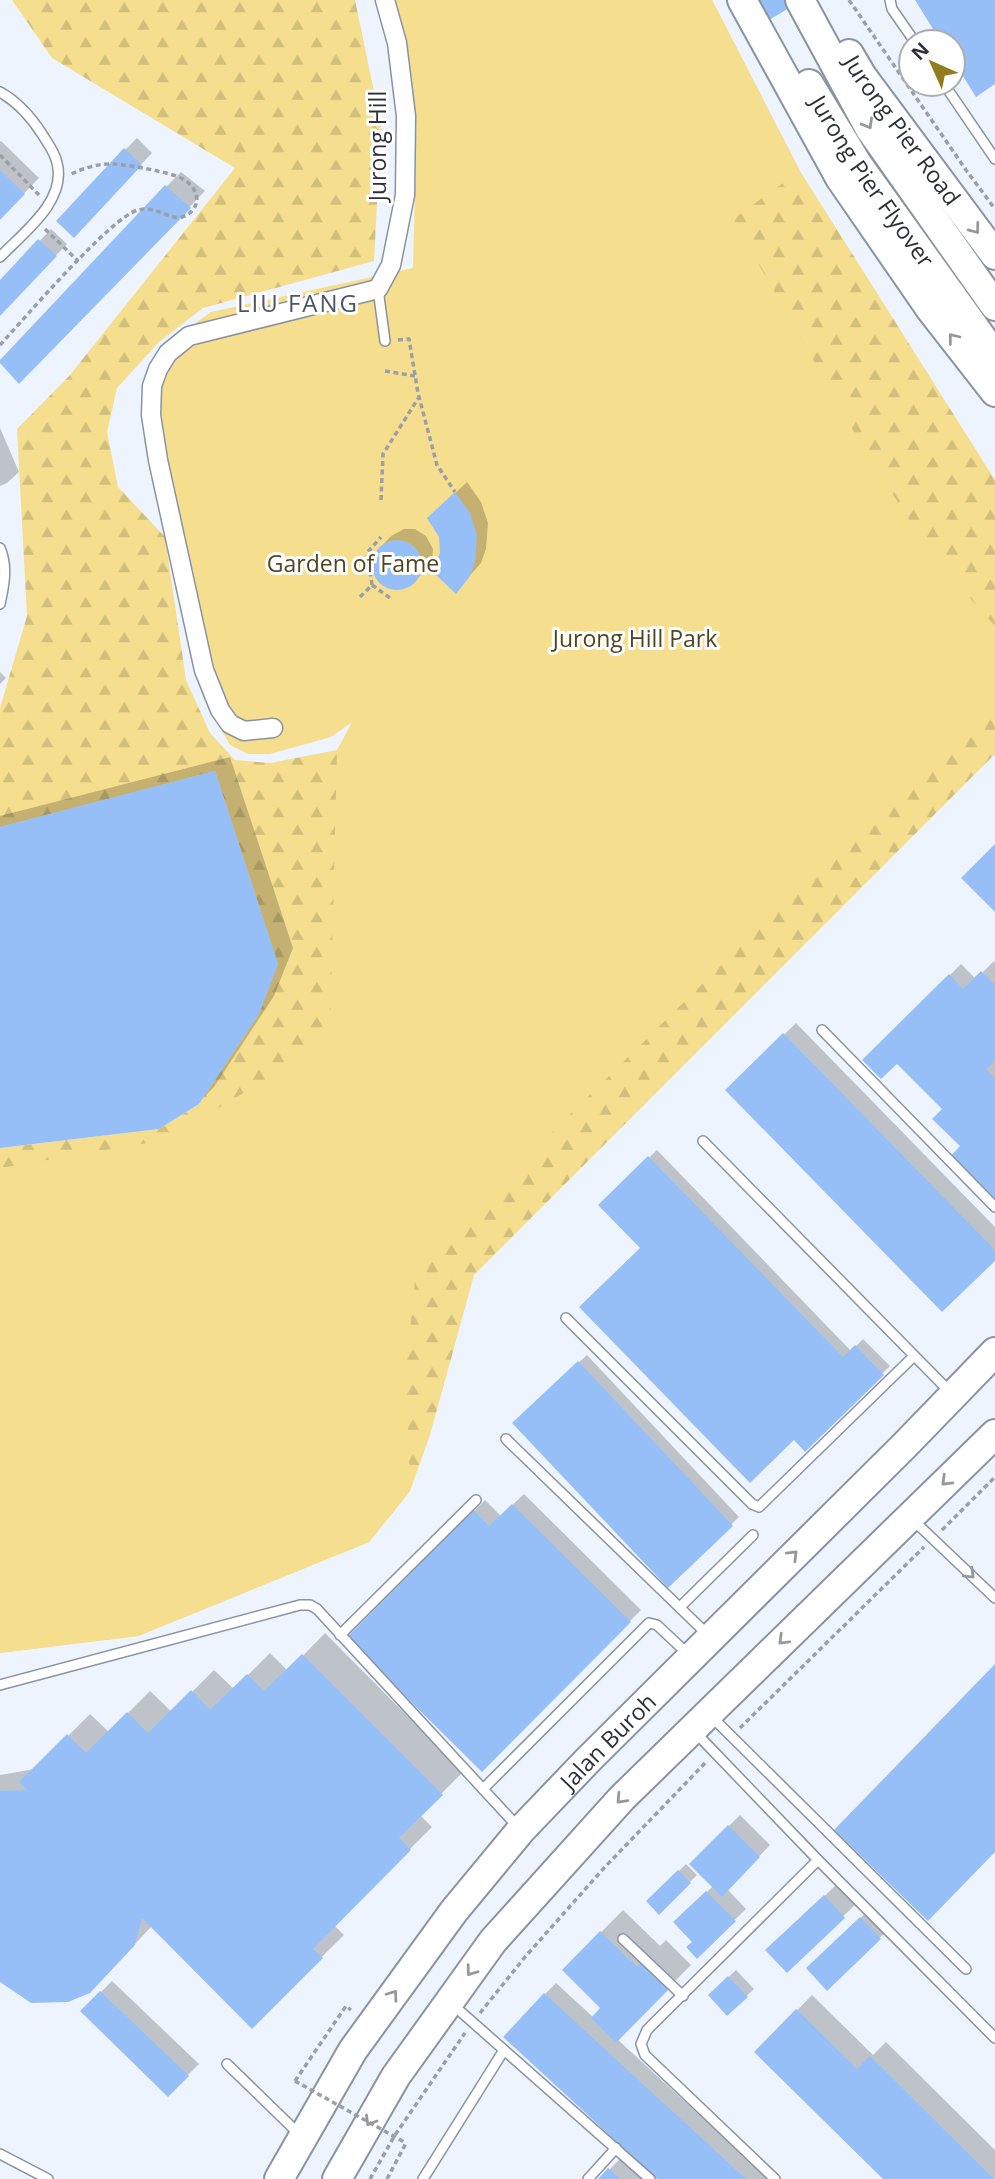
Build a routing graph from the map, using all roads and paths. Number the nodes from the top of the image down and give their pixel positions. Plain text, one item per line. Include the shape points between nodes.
1 (385, 0) edge
2 (742, 0) edge
3 (757, 0) edge
4 (800, 0) edge
5 (817, 0) edge
6 (849, 0) edge
7 (890, 0) edge
8 (905, 28) edge
9 (0, 92) edge
10 (954, 98) edge
11 (0, 155) edge
12 (995, 159) edge
13 (59, 179) junction
14 (49, 205) junction
15 (995, 209) edge
16 (36, 220) junction
17 (995, 255) edge
18 (0, 257) edge
19 (78, 261) junction
20 (378, 289) junction
21 (995, 306) edge
22 (384, 341) joint
23 (0, 345) edge
24 (995, 356) edge
25 (385, 370) dead end
26 (415, 376) junction
27 (995, 392) edge
28 (419, 397) junction
29 (455, 492) dead end
30 (381, 500) dead end
31 (382, 537) dead end
32 (0, 548) edge
33 (372, 585) junction
34 (360, 597) dead end
35 (390, 598) dead end
36 (0, 604) edge
37 (273, 727) dead end
38 (822, 1030) dead end
39 (703, 1141) dead end
40 (995, 1207) edge
41 (566, 1318) dead end
42 (995, 1352) edge
43 (914, 1356) junction
44 (952, 1395) junction
45 (995, 1434) edge
46 (506, 1439) dead end
47 (995, 1477) edge
48 (476, 1500) dead end
49 (910, 1516) junction
50 (753, 1535) dead end
51 (933, 1539) junction
52 (995, 1598) edge
53 (680, 1607) junction
54 (340, 1635) junction
55 (710, 1637) junction
56 (691, 1657) junction
57 (0, 1685) edge
58 (700, 1721) junction
59 (732, 1736) junction
60 (715, 1753) junction
61 (483, 1789) junction
62 (521, 1830) junction
63 (818, 1860) junction
64 (623, 1940) dead end
65 (966, 1969) dead end
66 (683, 1996) junction
67 (449, 2002) junction
68 (351, 2010) dead end
69 (472, 2022) junction
70 (995, 2038) edge
71 (504, 2050) junction
72 (227, 2064) dead end
73 (303, 2138) junction
74 (616, 2148) junction
75 (0, 2154) edge
76 (48, 2179) edge
77 (279, 2179) edge
78 (337, 2179) edge
79 (370, 2179) edge
80 (387, 2179) edge
81 (423, 2179) edge
82 (589, 2179) edge
83 (650, 2179) edge
84 (775, 2179) edge

1 - 20 street, Jurong Hill via 397,43 406,116 405,195 391,265
27 -> 2 main road via 931,310 840,178
3 - 24 main road, Jurong Pier Flyover via 858,165
4 -> 21 main road, Jurong Pier Flyover via 870,129
5 -> 17 main road, Jurong Pier Road via 862,76
6 - 15 path
7 - 8 lane
9 - 13 lane via 14,100 36,126 54,153
10 - 12 lane
11 - 14 path
13 - 14 lane
13 - 19 path via 85,168 113,164 173,175 197,194 196,207 186,216 172,217 152,208 126,214
14 - 16 lane
16 - 18 lane
16 - 19 path
19 - 23 path
20 - 22 lane
20 - 37 street via 189,336 168,353 152,386 150,415 158,460 204,670 230,724 244,731
22 - 26 path via 409,339
25 - 26 path
26 - 28 path
28 - 29 path via 437,465
28 - 30 path via 383,454
31 - 33 path via 367,553
32 - 36 lane via 5,579
33 - 34 path
33 - 35 path
38 - 40 lane
39 - 43 lane
41 - 43 lane via 759,1507
42 - 44 main road, Jalan Buroh
43 - 44 lane
55 -> 44 main road, Jalan Buroh
45 -> 49 main road
46 - 53 lane
47 - 51 path
48 - 54 lane
49 - 51 lane
49 -> 58 main road
50 - 53 lane
51 -> 52 lane
51 - 59 path
53 - 55 lane
54 - 57 lane via 317,1609 300,1605
54 - 61 lane
55 - 56 main road, Jalan Buroh
56 - 61 lane via 649,1623
56 - 62 main road, Jalan Buroh
58 - 59 lane
58 - 60 lane
58 -> 67 main road via 622,1798 493,1941
59 - 65 lane
60 - 63 lane
60 - 69 path via 604,1868
61 - 62 lane
73 -> 62 main road, Jalan Buroh via 353,2050 454,1911
63 - 66 lane
63 - 70 lane
64 - 66 lane
66 - 84 lane via 647,2030 640,2044 645,2055
67 - 69 lane
67 -> 78 main road via 396,2076
68 - 80 path, bridge via 346,2006 295,2081 406,2143
69 - 71 lane
69 - 79 path
71 - 74 lane
71 - 81 lane
72 - 73 lane
73 - 77 main road, Jalan Buroh
74 - 82 lane
74 - 83 lane
75 - 76 lane

